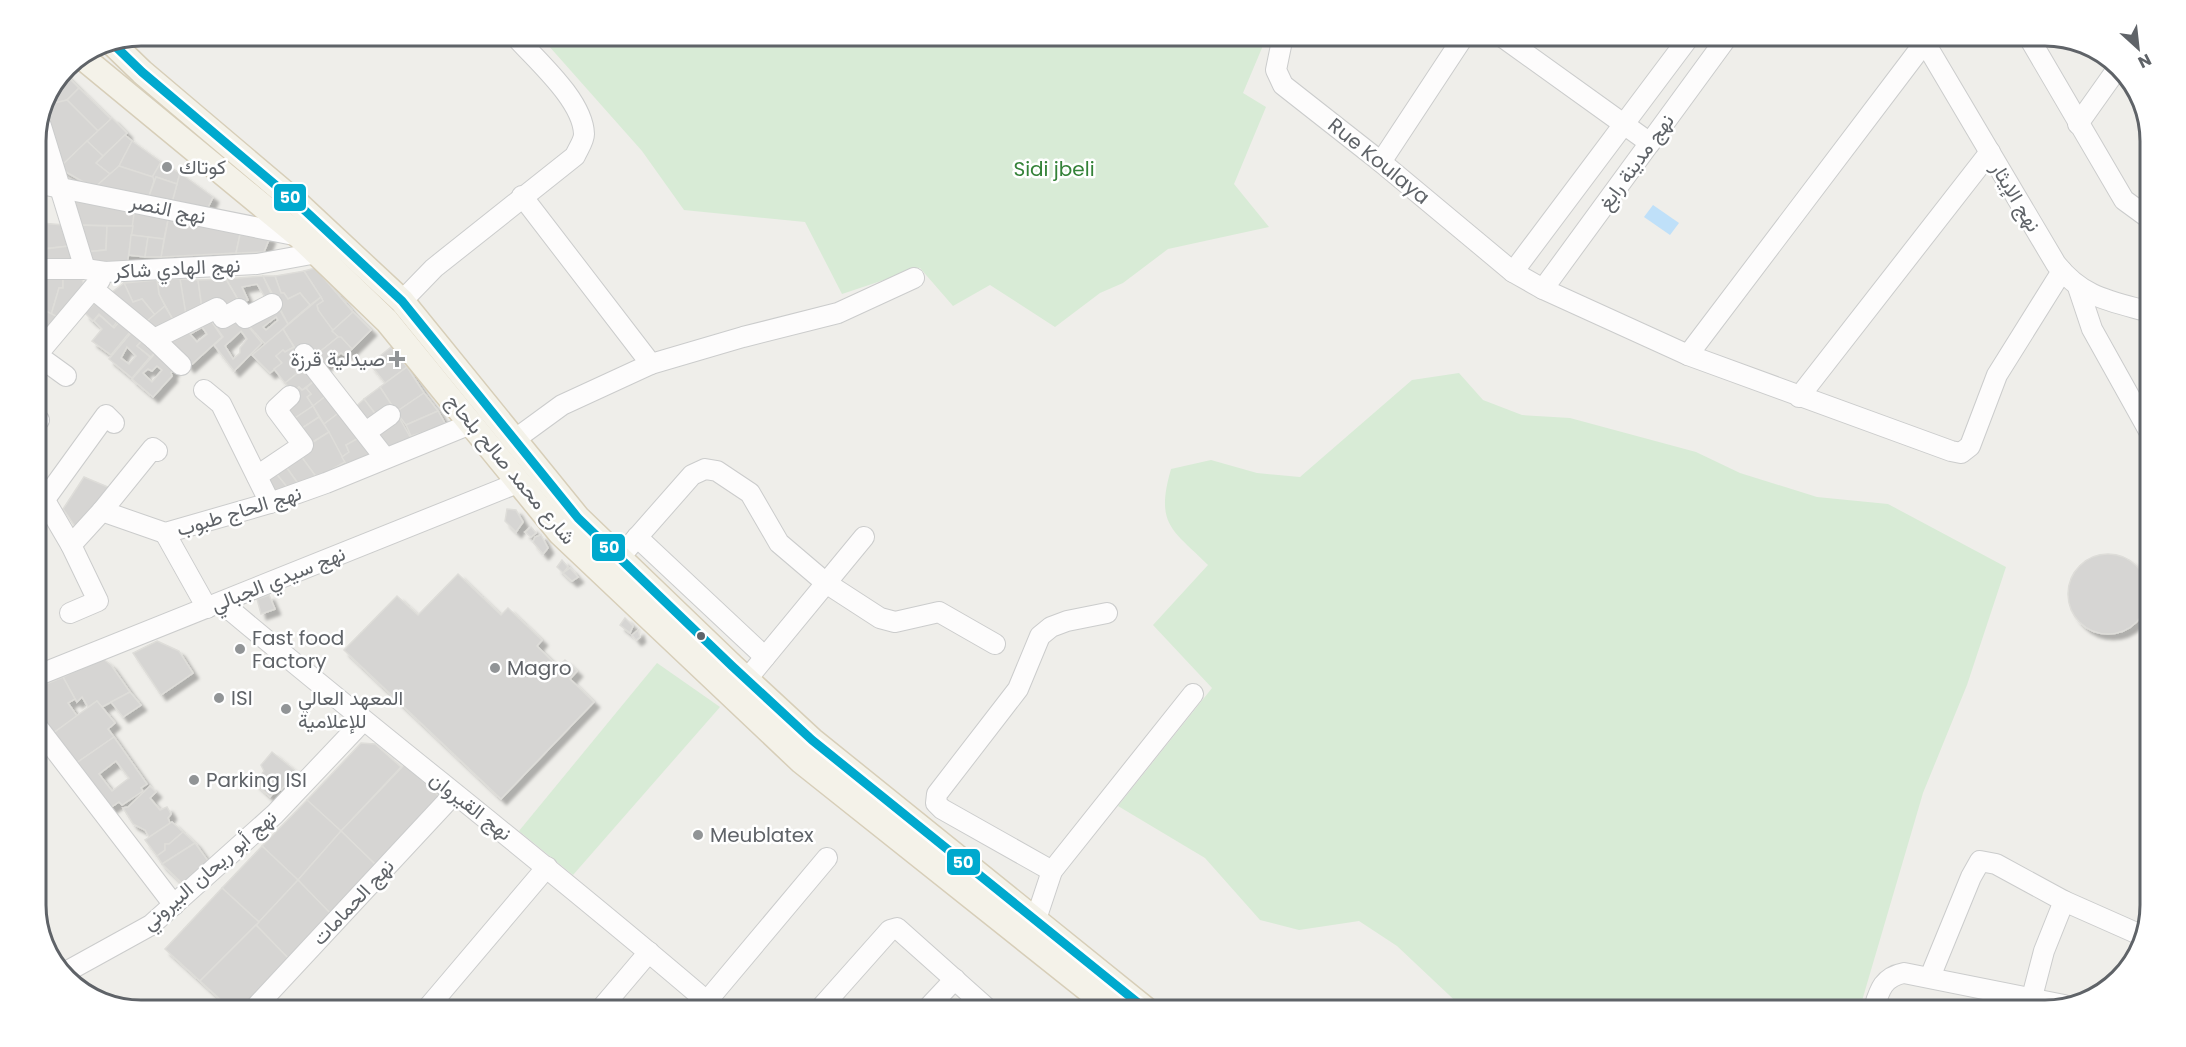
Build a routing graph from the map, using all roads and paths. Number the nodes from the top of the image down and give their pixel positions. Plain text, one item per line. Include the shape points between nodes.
1 (523, 46) edge
2 (1281, 46) edge
3 (1457, 46) edge
4 (1515, 46) edge
5 (1682, 46) edge
6 (1721, 46) edge
7 (1918, 46) edge
8 (1927, 46) edge
9 (2034, 46) edge
10 (119, 49) edge
11 (89, 63) edge
12 (2111, 78) edge
13 (1622, 123) junction
14 (2078, 124) junction
15 (1650, 143) junction
16 (47, 146) edge
17 (1990, 152) junction
18 (1381, 162) junction
19 (47, 184) edge
20 (59, 186) junction
21 (522, 196) junction
22 (2139, 211) edge
23 (298, 236) junction
24 (317, 254) junction
25 (85, 268) junction
26 (47, 269) edge
27 (2062, 271) junction
28 (105, 272) junction
29 (1513, 272) junction
30 (914, 278) dead end
31 (2078, 287) junction
32 (93, 289) junction
33 (1544, 289) junction
34 (402, 302) junction
35 (272, 304) dead end
36 (2139, 309) edge
37 (154, 339) junction
38 (47, 340) edge
39 (304, 354) dead end
40 (1688, 355) junction
41 (47, 358) edge
42 (651, 364) junction
43 (181, 365) dead end
44 (66, 376) dead end
45 (204, 390) dead end
46 (290, 396) dead end
47 (1799, 397) junction
48 (2139, 414) edge
49 (390, 416) dead end
50 (114, 423) dead end
51 (473, 423) junction
52 (366, 432) junction
53 (514, 440) junction
54 (157, 451) dead end
55 (385, 458) junction
56 (258, 476) junction
57 (520, 482) junction
58 (47, 490) edge
59 (270, 503) junction
60 (47, 509) edge
61 (102, 511) junction
62 (165, 533) junction
63 (637, 537) junction
64 (864, 537) dead end
65 (71, 545) junction
66 (619, 558) junction
67 (826, 583) junction
68 (214, 605) junction
69 (1107, 613) dead end
70 (70, 614) dead end
71 (995, 644) dead end
72 (765, 657) junction
73 (47, 672) edge
74 (732, 676) junction
75 (1193, 694) dead end
76 (363, 721) junction
77 (47, 738) edge
78 (454, 794) junction
79 (827, 858) dead end
80 (547, 867) junction
81 (1052, 871) junction
82 (2064, 901) junction
83 (174, 905) junction
84 (1036, 919) junction
85 (2135, 933) edge
86 (650, 952) junction
87 (71, 969) edge
88 (1929, 977) junction
89 (955, 979) junction
90 (2032, 997) junction
91 (262, 1000) edge
92 (434, 1000) edge
93 (609, 1000) edge
94 (706, 1000) edge
95 (718, 1000) edge
96 (828, 1000) edge
97 (935, 1000) edge
98 (978, 1000) edge
99 (1101, 1000) edge
100 (1135, 1000) edge
101 (1878, 1000) edge
102 (2044, 1000) edge

1 - 21 street via 572,100 584,136 575,156
2 - 18 street, Rue Koulaya via 1276,70 1283,85
3 - 18 street
4 - 13 street
5 - 13 street, نهج مدينة رابغ
6 - 15 street, نهج مدينة رابغ
7 - 40 street
8 - 17 street, نهج الإيثار
9 - 14 street
10 - 34 main road, شارع محمد صالح بلحاج via 325,228
11 - 23 main road, شارع محمد صالح بلحاج
12 - 14 street
13 - 15 street
13 - 29 street, نهج مدينة رابغ
14 - 22 street via 2124,200
15 - 33 street, نهج مدينة رابغ
16 - 20 street
17 - 27 street, نهج الإيثار
17 - 47 street
18 - 29 street, Rue Koulaya
19 - 20 street, نهج النصر
20 - 23 street, نهج النصر
20 - 25 street
21 - 34 street via 435,268
21 - 42 street
23 - 24 main road, شارع محمد صالح بلحاج
24 - 28 street, نهج الهادي شاكر via 256,264
24 - 51 main road, شارع محمد صالح بلحاج via 387,321
25 - 26 street, نهج الهادي شاكر
25 - 28 street, نهج الهادي شاكر
27 - 31 street, نهج الإيثار
27 - 47 street, Rue Koulaya via 2010,350 1970,446 1964,452 1951,452
28 - 32 street
29 - 33 street, Rue Koulaya
30 - 42 street via 838,313
31 - 36 street, نهج الإيثار via 2107,301
31 - 48 street via 2092,329
32 - 37 street
32 - 38 street
33 - 40 street, Rue Koulaya
34 - 53 main road, شارع محمد صالح بلحاج
35 - 37 street via 245,318 240,309 223,318 217,308
37 - 43 street
39 - 52 street
40 - 47 street, Rue Koulaya
41 - 44 street
42 - 53 street via 562,405
45 - 56 street via 221,404
46 - 56 street via 276,409 303,445
49 - 52 street
50 - 58 street via 106,416
51 - 55 street, نهج الحاج طبوب
51 - 57 main road, شارع محمد صالح بلحاج
52 - 55 street
53 - 66 main road, شارع محمد صالح بلحاج via 570,509
54 - 61 street via 153,448
55 - 59 street, نهج الحاج طبوب
56 - 59 street
57 - 68 street, نهج سيدي الجبالي
57 - 74 main road, شارع محمد صالح بلحاج via 560,532
59 - 62 street, نهج الحاج طبوب
60 - 65 street
61 - 62 street, نهج الحاج طبوب
61 - 65 street
62 - 68 street
63 - 66 street
63 - 67 street via 692,475 705,469 717,471 750,493 779,543
63 - 72 street
64 - 67 street
65 - 70 street via 99,601
66 - 74 main road, شارع محمد صالح بلحاج
67 - 71 street via 880,618 895,622 939,612
67 - 72 street
68 - 73 street, نهج سيدي الجبالي
68 - 76 street, نهج القيروان
69 - 81 street via 1067,621 1040,636 1018,689 937,794 936,803 942,809
72 - 74 street
74 - 84 main road, شارع محمد صالح بلحاج
74 - 99 main road, شارع محمد صالح بلحاج via 801,761
75 - 81 street
76 - 78 street, نهج القيروان
76 - 83 street, نهج أبو ريحان البيروني via 275,813
77 - 83 street
78 - 80 street, نهج القيروان
78 - 91 street, نهج الحمامات
79 - 95 street
80 - 86 street, نهج القيروان
80 - 92 street
81 - 84 street
82 - 85 street
82 - 88 street via 1996,864 1980,861
82 - 90 street via 2044,951
83 - 87 street, نهج أبو ريحان البيروني via 151,925
84 - 100 main road, شارع محمد صالح بلحاج
86 - 93 street
86 - 94 street, نهج القيروان
88 - 90 street
88 - 101 street via 1904,973 1888,978
89 - 96 street via 897,928 890,930
89 - 97 street
89 - 98 street
90 - 102 street

